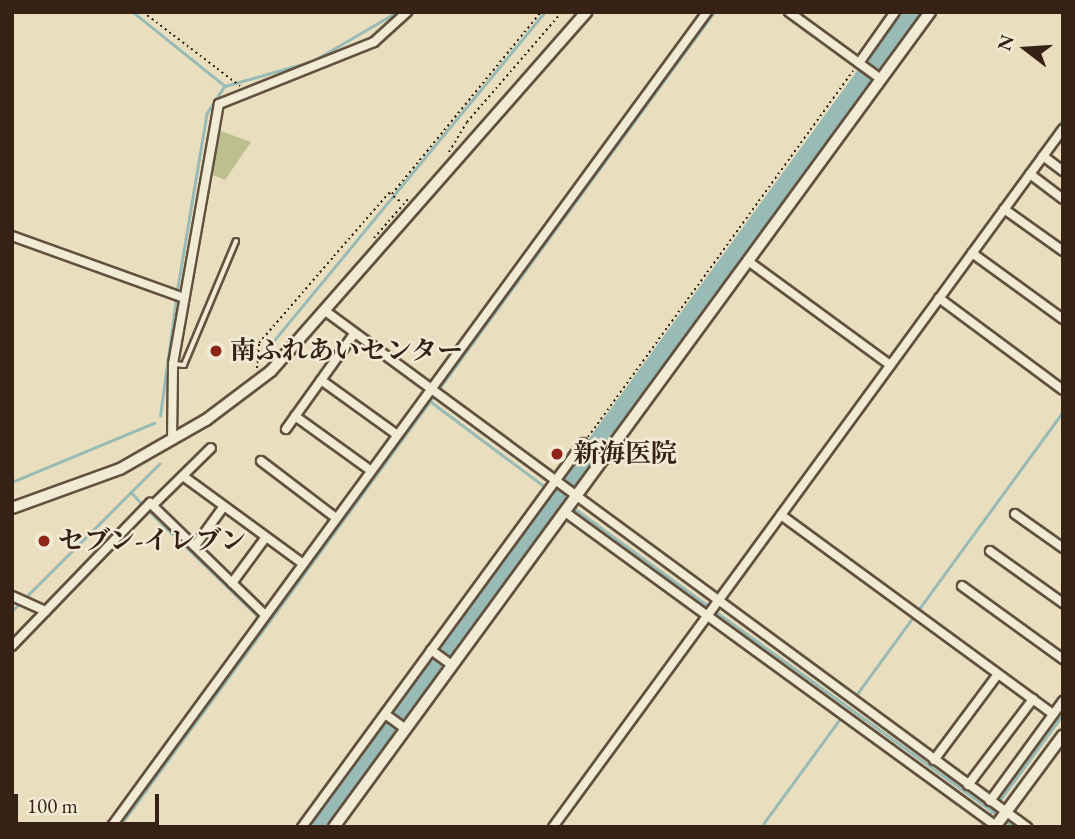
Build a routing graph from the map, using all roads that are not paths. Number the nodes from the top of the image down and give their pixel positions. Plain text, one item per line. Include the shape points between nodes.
1 (407, 12) edge
2 (586, 12) edge
3 (707, 12) edge
4 (789, 12) edge
5 (895, 12) edge
6 (930, 12) edge
7 (870, 71) junction
8 (1063, 130) edge
9 (1043, 156) junction
10 (1063, 171) edge
11 (1030, 174) junction
12 (1063, 198) edge
13 (1004, 209) junction
14 (12, 236) edge
15 (236, 241) dead end
16 (1063, 251) edge
17 (972, 253) junction
18 (748, 261) junction
19 (179, 297) junction
20 (939, 298) junction
21 (328, 313) junction
22 (1063, 319) edge
23 (354, 334) junction
24 (888, 363) junction
25 (173, 364) junction
26 (321, 380) junction
27 (1063, 390) edge
28 (434, 393) junction
29 (295, 416) junction
30 (286, 429) dead end
31 (396, 434) junction
32 (172, 440) junction
33 (583, 443) road end
34 (211, 449) dead end
35 (261, 461) dead end
36 (370, 470) junction
37 (183, 475) junction
38 (554, 482) junction
39 (572, 495) junction
40 (148, 506) junction
41 (224, 506) junction
42 (12, 508) edge
43 (565, 512) junction
44 (1015, 514) dead end
45 (781, 515) junction
46 (336, 518) junction
47 (266, 537) junction
48 (195, 546) junction
49 (1063, 548) edge
50 (990, 551) dead end
51 (302, 563) junction
52 (232, 583) junction
53 (962, 586) dead end
54 (18, 598) edge
55 (1063, 603) edge
56 (709, 610) junction
57 (46, 611) junction
58 (263, 618) junction
59 (12, 646) edge
60 (433, 651) junction
61 (1063, 659) edge
62 (449, 663) junction
63 (998, 674) junction
64 (1033, 699) junction
65 (1063, 701) edge
66 (1053, 714) junction
67 (386, 715) junction
68 (403, 726) junction
69 (1063, 735) edge
70 (934, 760) junction
71 (968, 785) junction
72 (996, 815) edge
73 (111, 827) edge
74 (302, 827) edge
75 (334, 827) edge
76 (553, 827) edge
77 (1027, 827) edge

1 - 19 street via 351,54 219,104
2 - 21 street
3 - 28 street
4 - 7 street
5 - 7 street
6 - 7 street
7 - 18 street
8 - 9 street
9 - 10 street
9 - 11 street
11 - 12 street
11 - 13 street
13 - 16 street
13 - 17 street
14 - 19 street
15 - 25 lane via 184,365
17 - 20 street
17 - 22 street
18 - 24 street
18 - 39 street
19 - 25 street
20 - 24 street
20 - 27 street
21 - 23 street
21 - 32 street via 253,386
23 - 26 street
23 - 28 street
24 - 45 street
25 - 32 street
26 - 29 street
26 - 31 street
28 - 31 street
28 - 38 street
29 - 30 street
29 - 36 street
31 - 36 street
32 - 42 street via 76,489
33 - 38 street
34 - 37 street
35 - 46 street
36 - 46 street
37 - 40 street
37 - 41 street
38 - 39 street
38 - 60 street
39 - 43 street
39 - 56 street
40 - 48 street
40 - 57 street
41 - 47 street
41 - 48 street
43 - 56 street
43 - 62 street
44 - 49 street
45 - 56 street
45 - 63 street
46 - 51 street
47 - 51 street
47 - 52 street
48 - 52 street
50 - 55 street
51 - 58 street
52 - 58 street
53 - 61 street
54 - 57 street
56 - 70 street
56 - 72 street
56 - 76 street
57 - 59 street
58 - 73 street
60 - 62 street
60 - 67 street
62 - 68 street
63 - 64 street
63 - 70 street
64 - 66 street
64 - 71 street
65 - 66 street
66 - 72 street
67 - 68 street
67 - 74 street
68 - 75 street
69 - 72 street
70 - 71 street
71 - 72 street
72 - 77 street

